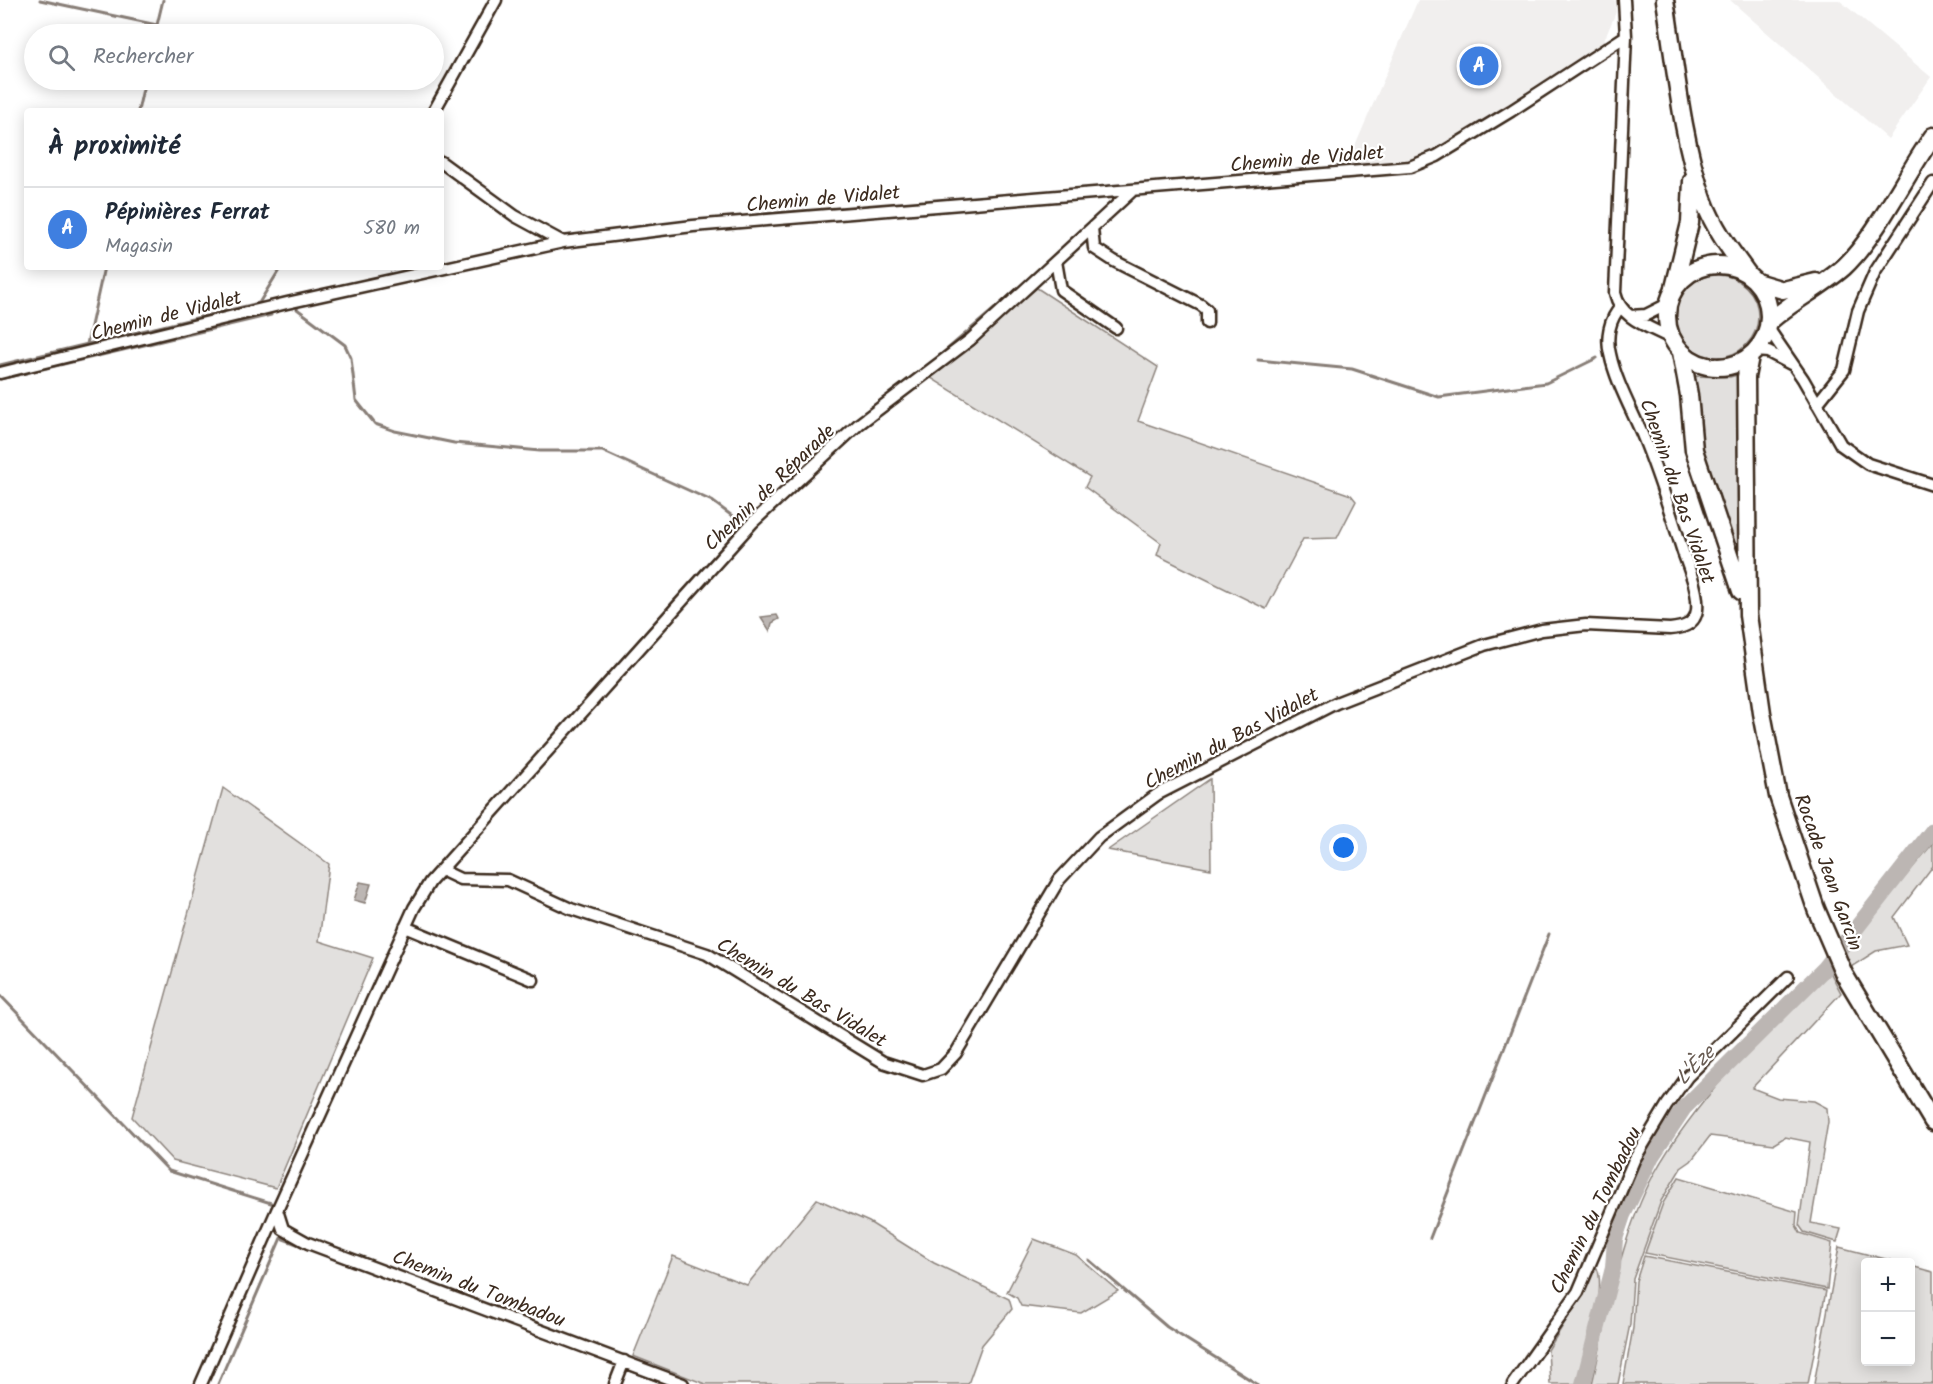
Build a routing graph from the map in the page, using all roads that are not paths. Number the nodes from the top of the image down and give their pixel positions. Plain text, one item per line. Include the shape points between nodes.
1 (496, 0) edge
2 (1624, 0) edge
3 (1665, 1) edge
4 (1626, 36) junction
5 (436, 108) edge
6 (1933, 136) edge
7 (1691, 150) junction
8 (444, 164) edge
9 (1933, 183) edge
10 (1132, 191) junction
11 (1092, 228) junction
12 (563, 242) junction
13 (1056, 261) junction
14 (444, 268) edge
15 (436, 270) edge
16 (1831, 277) junction
17 (1752, 279) junction
18 (1671, 297) junction
19 (1621, 307) junction
20 (1630, 316) junction
21 (1207, 323) dead end
22 (1768, 325) junction
23 (1116, 328) dead end
24 (1676, 345) junction
25 (1753, 354) junction
26 (1792, 364) junction
27 (0, 373) edge
28 (1817, 404) junction
29 (1933, 484) edge
30 (1748, 615) junction
31 (441, 870) junction
32 (405, 927) junction
33 (1788, 977) dead end
34 (533, 980) dead end
35 (1933, 1122) edge
36 (278, 1210) junction
37 (624, 1361) junction
38 (201, 1384) edge
39 (615, 1384) edge
40 (683, 1384) edge
41 (1513, 1384) edge

1 - 5 street
2 - 4 street
3 - 7 main road
4 - 10 street, Chemin de Vidalet via 1426,162 1371,171
4 - 19 street via 1614,267 1615,293
6 - 16 main road via 1859,248
7 - 17 main road via 1703,199 1715,225
7 - 18 main road via 1690,224
8 - 12 street via 515,216
9 - 28 street via 1875,272 1858,311 1844,370
10 - 11 street, Chemin de Réparade
10 - 12 street, Chemin de Vidalet via 693,226
11 - 13 street, Chemin de Réparade
11 - 21 street via 1094,248 1202,304 1207,310
12 - 14 street, Chemin de Vidalet
13 - 23 street via 1061,290
13 - 31 street, Chemin de Réparade via 970,340 859,424 753,522
15 - 27 street, Chemin de Vidalet
16 - 17 main road via 1783,290
16 - 22 main road
17 - 18 main road via 1733,267 1716,265 1692,273
17 - 22 main road via 1767,301
18 - 20 street via 1646,315
18 - 24 main road via 1667,315
19 - 20 street
19 - 31 street, Chemin du Bas Vidalet via 1610,325 1610,355 1655,467 1687,564 1697,603 1691,621 1670,629 1568,626 1484,645 1336,703 1158,794 1099,837 1059,880 956,1053 941,1069 923,1075 883,1062 707,954 571,909 508,880 460,879
20 - 24 street
22 - 25 main road
22 - 26 street
24 - 25 main road via 1693,361 1722,367 1737,364
24 - 30 main road, Rocade Jean Garcin via 1697,461
25 - 26 street via 1768,352
25 - 30 main road, Rocade Jean Garcin via 1746,377
26 - 28 street
28 - 29 street via 1834,437 1868,464
30 - 35 main road, Rocade Jean Garcin via 1769,754 1797,858 1826,934 1862,1006
31 - 32 street, Chemin de Réparade via 424,891
32 - 34 street
32 - 36 street, Chemin de Réparade
33 - 41 street, Chemin du Tombadou via 1687,1077 1667,1105 1634,1160 1578,1292
36 - 37 street, Chemin du Tombadou via 283,1229 308,1243
36 - 38 street, Chemin de Réparade
37 - 39 street
37 - 40 street, Chemin du Tombadou

